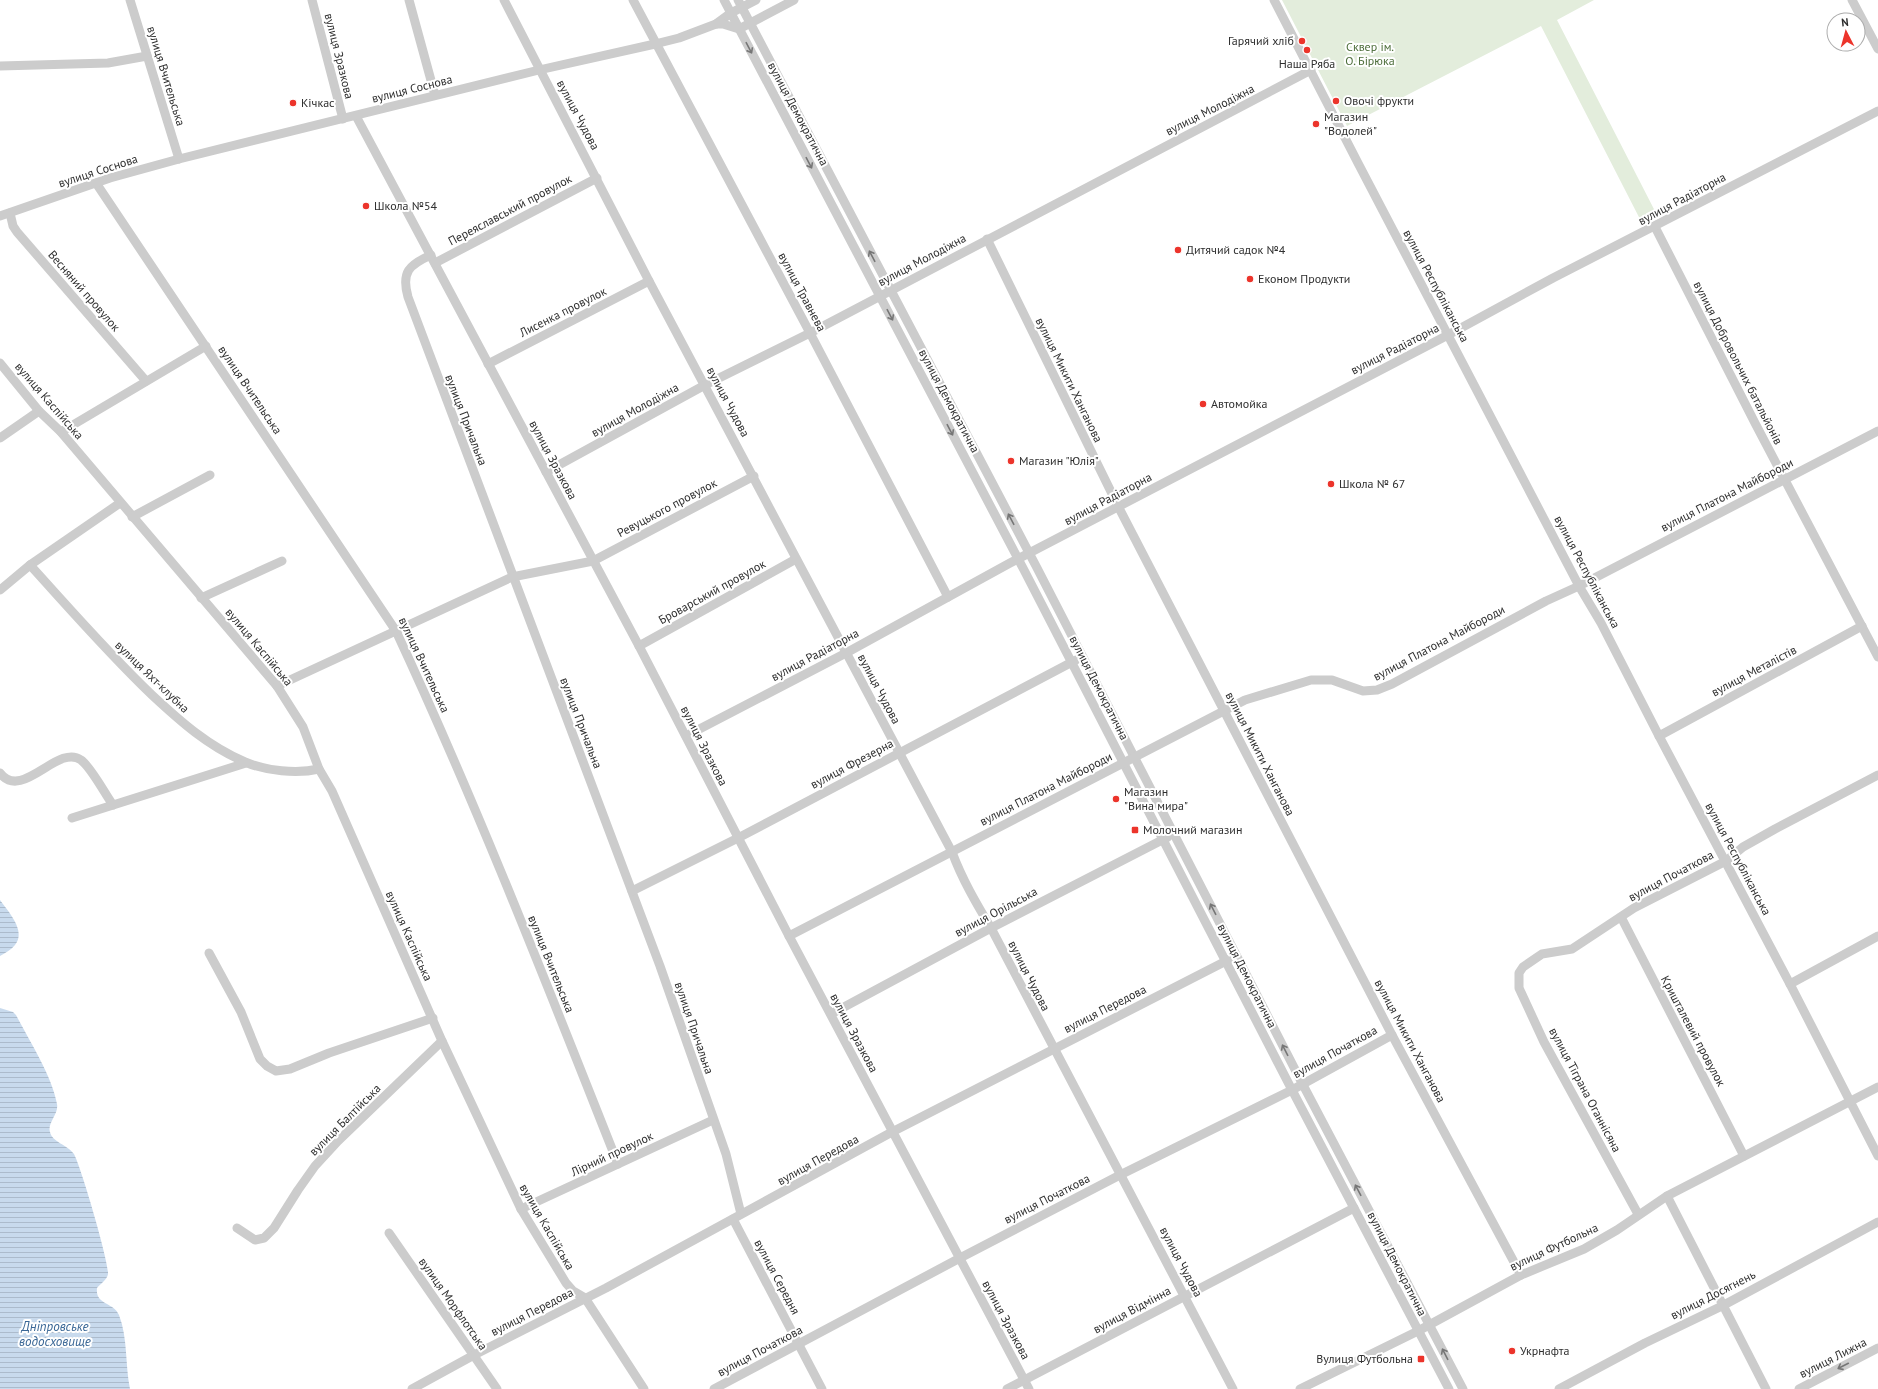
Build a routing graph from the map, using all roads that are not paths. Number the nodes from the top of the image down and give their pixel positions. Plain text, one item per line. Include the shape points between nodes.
1 (130, 0) edge
2 (312, 0) edge
3 (409, 0) edge
4 (504, 0) edge
5 (633, 0) edge
6 (724, 0) edge
7 (756, 0) edge
8 (794, 0) edge
9 (1274, 0) edge
10 (1852, 0) edge
11 (740, 4) edge
12 (731, 13) junction
13 (750, 23) junction
14 (716, 24) junction
15 (739, 29) junction
16 (655, 44) junction
17 (1878, 50) edge
18 (147, 56) junction
19 (0, 66) edge
20 (540, 70) junction
21 (1311, 70) junction
22 (435, 95) junction
23 (1878, 111) edge
24 (356, 116) junction
25 (342, 119) junction
26 (179, 159) junction
27 (597, 178) junction
28 (96, 183) junction
29 (10, 213) junction
30 (0, 216) edge
31 (1655, 227) junction
32 (987, 239) junction
33 (433, 259) junction
34 (649, 281) junction
35 (890, 290) junction
36 (880, 296) junction
37 (810, 333) junction
38 (1448, 335) junction
39 (206, 346) junction
40 (0, 363) edge
41 (488, 364) junction
42 (146, 381) junction
43 (705, 385) junction
44 (39, 411) junction
45 (1878, 431) edge
46 (62, 432) junction
47 (0, 438) edge
48 (546, 472) junction
49 (210, 475) dead end
50 (754, 476) junction
51 (1784, 479) junction
52 (120, 503) junction
53 (1119, 508) junction
54 (132, 517) junction
55 (1030, 554) junction
56 (796, 559) junction
57 (1019, 559) junction
58 (282, 560) dead end
59 (593, 561) junction
60 (30, 565) junction
61 (512, 576) junction
62 (1579, 586) junction
63 (0, 590) edge
64 (948, 597) junction
65 (201, 598) junction
66 (1862, 626) junction
67 (396, 631) junction
68 (639, 646) junction
69 (846, 653) junction
70 (1083, 657) junction
71 (1878, 657) edge
72 (1072, 662) junction
73 (278, 686) junction
74 (1224, 711) junction
75 (686, 736) junction
76 (1659, 736) junction
77 (900, 753) junction
78 (1135, 758) junction
79 (1124, 762) junction
80 (246, 763) junction
81 (319, 769) junction
82 (0, 773) edge
83 (1878, 775) edge
84 (113, 805) junction
85 (72, 818) dead end
86 (1174, 834) junction
87 (738, 838) junction
88 (1163, 839) junction
89 (952, 852) junction
90 (1726, 861) junction
91 (632, 890) junction
92 (1621, 917) junction
93 (991, 928) junction
94 (789, 936) junction
95 (1878, 936) edge
96 (209, 953) dead end
97 (1237, 956) junction
98 (1226, 961) junction
99 (1519, 973) joint
100 (1790, 984) junction
101 (831, 1014) junction
102 (433, 1018) junction
103 (1392, 1035) junction
104 (442, 1041) junction
105 (1053, 1049) junction
106 (1302, 1083) junction
107 (1878, 1088) edge
108 (1292, 1090) junction
109 (1850, 1103) junction
110 (713, 1120) junction
111 (892, 1132) junction
112 (1744, 1156) junction
113 (1878, 1156) edge
114 (618, 1164) junction
115 (1120, 1175) junction
116 (1667, 1196) junction
117 (1354, 1208) junction
118 (521, 1209) junction
119 (741, 1214) junction
120 (1638, 1214) junction
121 (733, 1219) junction
122 (1878, 1222) edge
123 (237, 1228) dead end
124 (389, 1233) dead end
125 (960, 1258) junction
126 (1521, 1275) junction
127 (1185, 1296) junction
128 (585, 1298) junction
129 (1722, 1306) junction
130 (1429, 1324) junction
131 (1418, 1331) junction
132 (799, 1344) junction
133 (1878, 1348) edge
134 (474, 1355) junction
135 (1024, 1380) junction
136 (412, 1389) edge
137 (497, 1389) edge
138 (644, 1389) edge
139 (714, 1389) edge
140 (822, 1389) edge
141 (1007, 1389) edge
142 (1028, 1389) edge
143 (1233, 1389) edge
144 (1300, 1389) edge
145 (1449, 1389) edge
146 (1462, 1389) edge
147 (1559, 1389) edge
148 (1766, 1389) edge
149 (1799, 1389) edge

1 - 18 street, вулиця Вчительська
2 - 25 street, вулиця Зразкова
3 - 22 street
4 - 20 street, вулиця Чудова
5 - 16 street, вулиця Травнева
6 - 12 street, вулиця Демократична
7 - 11 street, вулиця Соснова
8 - 13 street
9 - 21 street, вулиця Республіканська
10 - 17 street
11 - 12 street, вулиця Соснова
11 - 13 street, вулиця Демократична
12 - 14 street, вулиця Соснова
12 - 15 street, вулиця Демократична
13 - 15 street
35 -> 13 street, вулиця Демократична
14 - 15 street
14 - 16 street, вулиця Соснова
15 -> 36 street, вулиця Демократична
16 - 20 street, вулиця Соснова
16 - 37 street, вулиця Травнева
18 - 19 street via 108,63
18 - 26 street, вулиця Вчительська
20 - 22 street, вулиця Соснова
20 - 27 street, вулиця Чудова
21 - 32 street, вулиця Молодіжна
21 - 38 street, вулиця Республіканська
22 - 24 street, вулиця Соснова
23 - 31 street, вулиця Радіаторна
24 - 25 street, вулиця Соснова
24 - 33 street, вулиця Зразкова
25 - 26 street, вулиця Соснова
26 - 28 street, вулиця Соснова
27 - 33 street, Переяславський провулок
27 - 34 street, вулиця Чудова
28 - 29 street, вулиця Соснова
28 - 39 street, вулиця Вчительська
29 - 30 street, вулиця Соснова
29 - 42 street, Весняний провулок via 17,232
31 - 38 street, вулиця Радіаторна
31 - 51 street, вулиця Добровольчих батальйонів
32 - 35 street, вулиця Молодіжна
32 - 53 street, вулиця Микити Ханганова
33 - 41 street, вулиця Зразкова
33 - 61 street, вулиця Причальна via 412,264 407,271 405,288
34 - 41 street, Лисенка провулок
34 - 43 street, вулиця Чудова
35 - 36 street, вулиця Молодіжна
55 -> 35 street, вулиця Демократична
36 - 37 street, вулиця Молодіжна
36 -> 57 street, вулиця Демократична
37 - 43 street, вулиця Молодіжна
37 - 64 street, вулиця Травнева
38 - 53 street, вулиця Радіаторна
38 - 62 street, вулиця Республіканська
39 - 42 street
39 - 67 street, вулиця Вчительська
40 - 44 street, вулиця Каспійська
41 - 48 street, вулиця Зразкова
42 - 46 street
43 - 48 street, вулиця Молодіжна
43 - 50 street, вулиця Чудова
44 - 46 street, вулиця Каспійська
44 - 47 street
45 - 51 street, вулиця Платона Майбороди
46 - 52 street, вулиця Каспійська
48 - 59 street, вулиця Зразкова
49 - 54 street
50 - 56 street, вулиця Чудова
50 - 59 street, Ревуцького провулок
51 - 62 street, вулиця Платона Майбороди
51 - 66 street, вулиця Добровольчих батальйонів
52 - 54 street, вулиця Каспійська
52 - 60 street
53 - 55 street, вулиця Радіаторна
53 - 74 street, вулиця Микити Ханганова
54 - 65 street, вулиця Каспійська
55 - 57 street, вулиця Радіаторна
55 - 70 street, вулиця Демократична
56 - 68 street, Броварський провулок
56 - 69 street, вулиця Чудова
57 - 64 street, вулиця Радіаторна
57 - 72 street, вулиця Демократична
58 - 65 street
59 - 61 street, Ревуцького провулок
59 - 68 street, вулиця Зразкова
60 - 63 street
60 - 80 street, вулиця Яхт-клубна via 112,656 182,723 196,735
61 - 67 street, Ревуцького провулок
61 - 91 street, вулиця Причальна
62 - 74 street, вулиця Платона Майбороди via 1377,690 1363,691 1332,680 1311,680 1245,700
62 - 76 street, вулиця Республіканська
64 - 69 street, вулиця Радіаторна
65 - 73 street, вулиця Каспійська
66 - 71 street, вулиця Добровольчих батальйонів
66 - 76 street, вулиця Металістів
67 - 73 street, Ревуцького провулок
67 - 114 street, вулиця Вчительська via 424,689 511,896
68 - 75 street, вулиця Зразкова
69 - 75 street, вулиця Радіаторна
69 - 77 street, вулиця Чудова
70 - 72 street, вулиця Фрезерна
70 - 78 street, вулиця Демократична
72 - 77 street, вулиця Фрезерна
72 - 79 street, вулиця Демократична
73 - 81 street, вулиця Каспійська via 303,727
74 - 78 street, вулиця Платона Майбороди
74 - 103 street, вулиця Микити Ханганова
75 - 87 street, вулиця Зразкова
76 - 90 street, вулиця Республіканська
77 - 87 street, вулиця Фрезерна
77 - 89 street, вулиця Чудова
78 - 79 street, вулиця Платона Майбороди
78 - 86 street, вулиця Демократична
79 - 88 street, вулиця Демократична
79 - 89 street, вулиця Платона Майбороди
80 - 81 street, вулиця Яхт-клубна via 288,772
80 - 84 street
81 - 102 street, вулиця Каспійська via 332,791
82 - 84 street via 7,780 16,782 59,760 77,758 85,765
83 - 90 street, вулиця Початкова via 1743,847
84 - 85 street
86 - 88 street, вулиця Орільська
97 -> 86 street, вулиця Демократична
87 - 91 street, вулиця Фрезерна
87 - 94 street, вулиця Зразкова
88 - 93 street, вулиця Орільська
88 - 98 street, вулиця Демократична
89 - 93 street, вулиця Чудова via 966,886
89 - 94 street, вулиця Платона Майбороди
90 - 92 street, вулиця Початкова
90 - 100 street, вулиця Республіканська
91 - 110 street, вулиця Причальна
92 - 99 street, вулиця Початкова via 1572,949 1542,954 1523,967
92 - 112 street, Кришталевий провулок
93 - 101 street, вулиця Орільська
93 - 105 street, вулиця Чудова
94 - 101 street, вулиця Зразкова
95 - 100 street
96 - 102 street via 241,1012 260,1059 276,1071 290,1069
97 - 98 street, вулиця Передова
106 -> 97 street, вулиця Демократична
98 - 105 street, вулиця Передова
98 - 108 street, вулиця Демократична
99 - 120 street, вулиця Тіграна Оганнісяна via 1520,988 1544,1042
100 - 109 street, вулиця Республіканська
101 - 111 street, вулиця Зразкова
102 - 104 street, вулиця Каспійська
103 - 106 street, вулиця Початкова
103 - 126 street, вулиця Микити Ханганова
104 - 118 street, вулиця Каспійська
104 - 123 street, вулиця Балтійська via 315,1166 281,1219 264,1238 255,1240
105 - 111 street, вулиця Передова
105 - 115 street, вулиця Чудова
106 - 108 street, вулиця Початкова
130 -> 106 street, вулиця Демократична
107 - 109 street, вулиця Футбольна
108 - 115 street, вулиця Початкова
108 - 117 street, вулиця Демократична
109 - 112 street, вулиця Футбольна
109 - 113 street, вулиця Республіканська
110 - 114 street, Лірний провулок
110 - 119 street, вулиця Причальна via 726,1154
111 - 119 street, вулиця Передова via 819,1174
111 - 125 street, вулиця Зразкова
112 - 116 street, вулиця Футбольна
114 - 118 street, Лірний провулок
115 - 125 street, вулиця Початкова
115 - 127 street, вулиця Чудова
116 - 120 street, вулиця Футбольна
116 - 129 street
117 - 127 street, вулиця Відмінна
117 - 131 street, вулиця Демократична
118 - 128 street, вулиця Каспійська via 566,1283
119 - 121 street, вулиця Передова
120 - 126 street, вулиця Футбольна via 1617,1230 1584,1249
121 - 128 street, вулиця Передова
121 - 132 street, вулиця Середня
122 - 129 street, вулиця Досягнень
124 - 134 street, вулиця Морфлотська
125 - 132 street, вулиця Початкова
125 - 135 street, вулиця Зразкова
126 - 130 street, вулиця Футбольна
127 - 135 street, вулиця Відмінна
127 - 143 street, вулиця Чудова
128 - 134 street, вулиця Передова
128 - 138 street, вулиця Каспійська
129 - 147 street, вулиця Досягнень
129 - 148 street
130 - 131 street, вулиця Футбольна
146 -> 130 street, вулиця Демократична
131 - 144 street, вулиця Футбольна
131 - 145 street, вулиця Демократична
132 - 139 street, вулиця Початкова
132 - 140 street, вулиця Середня
133 -> 149 street, вулиця Лижна
134 - 136 street, вулиця Передова
134 - 137 street, вулиця Морфлотська
135 - 141 street, вулиця Відмінна
135 - 142 street, вулиця Зразкова

